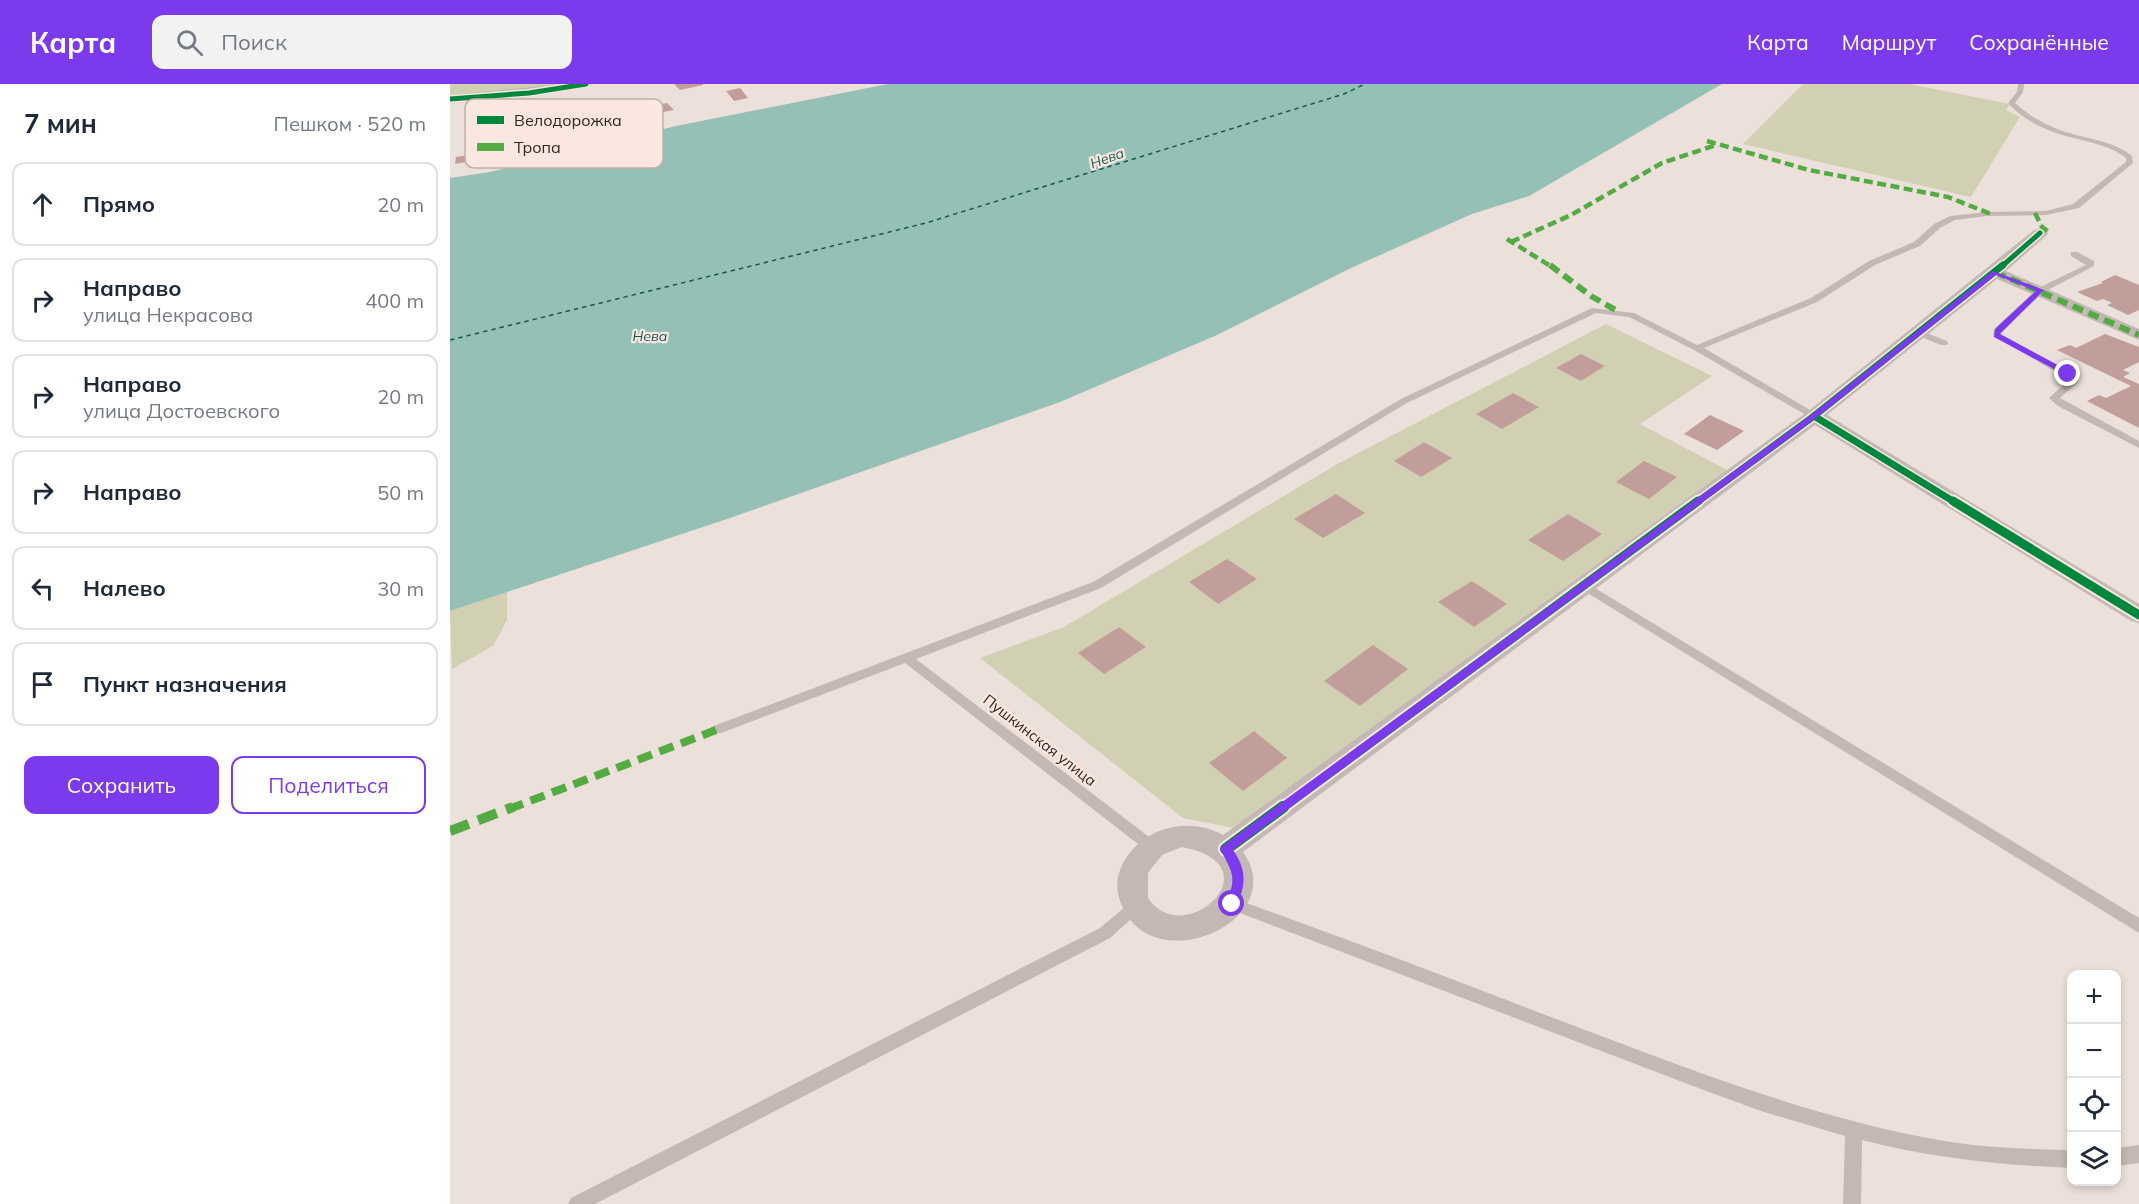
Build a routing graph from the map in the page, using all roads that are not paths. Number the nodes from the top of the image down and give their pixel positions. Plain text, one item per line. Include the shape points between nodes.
1 (586, 84) edge
2 (2021, 84) edge
3 (450, 99) edge
4 (2040, 233) dead end
5 (2074, 254) dead end
6 (1995, 272) junction
7 (2041, 290) junction
8 (1919, 333) junction
9 (2137, 333) edge
10 (1944, 343) dead end
11 (1697, 348) junction
12 (1814, 416) junction
13 (2139, 445) edge
14 (1585, 586) junction
15 (2139, 615) edge
16 (907, 658) junction
17 (716, 730) dead end
18 (1152, 847) junction
19 (1226, 849) junction
20 (1232, 904) junction
21 (1136, 906) junction
22 (2139, 926) edge
23 (1854, 1130) junction
24 (2139, 1154) edge
25 (2121, 1156) edge
26 (2067, 1159) edge
27 (577, 1204) edge
28 (1852, 1204) edge

1 - 3 street
2 - 11 lane via 2011,103 2019,110 2048,128 2117,149 2130,157 2129,163 2076,206 2046,213 1953,218 1917,244 1872,264 1814,300
4 - 6 street
5 - 7 lane via 2090,266
6 - 7 street
6 - 8 street
7 - 9 street
7 - 13 lane via 1997,335 2075,380 2054,398 2061,404
8 - 10 lane
8 - 12 street
11 - 12 lane
11 - 16 lane via 1631,315 1607,310 1582,315 1404,401 1097,585
12 - 14 street
12 - 15 street
14 - 19 street
14 - 22 lane
16 - 17 lane
16 - 18 lane, Пушкинская улица
18 - 19 street via 1190,836 1214,841
18 - 21 street via 1132,874 1131,891
19 - 20 street via 1237,866 1239,885
20 - 21 street via 1216,919 1195,927 1171,928 1151,920
20 - 23 lane via 1668,1069
21 - 27 lane via 1105,933
23 - 26 lane via 1925,1147 2026,1160
23 - 28 lane
24 - 25 lane

